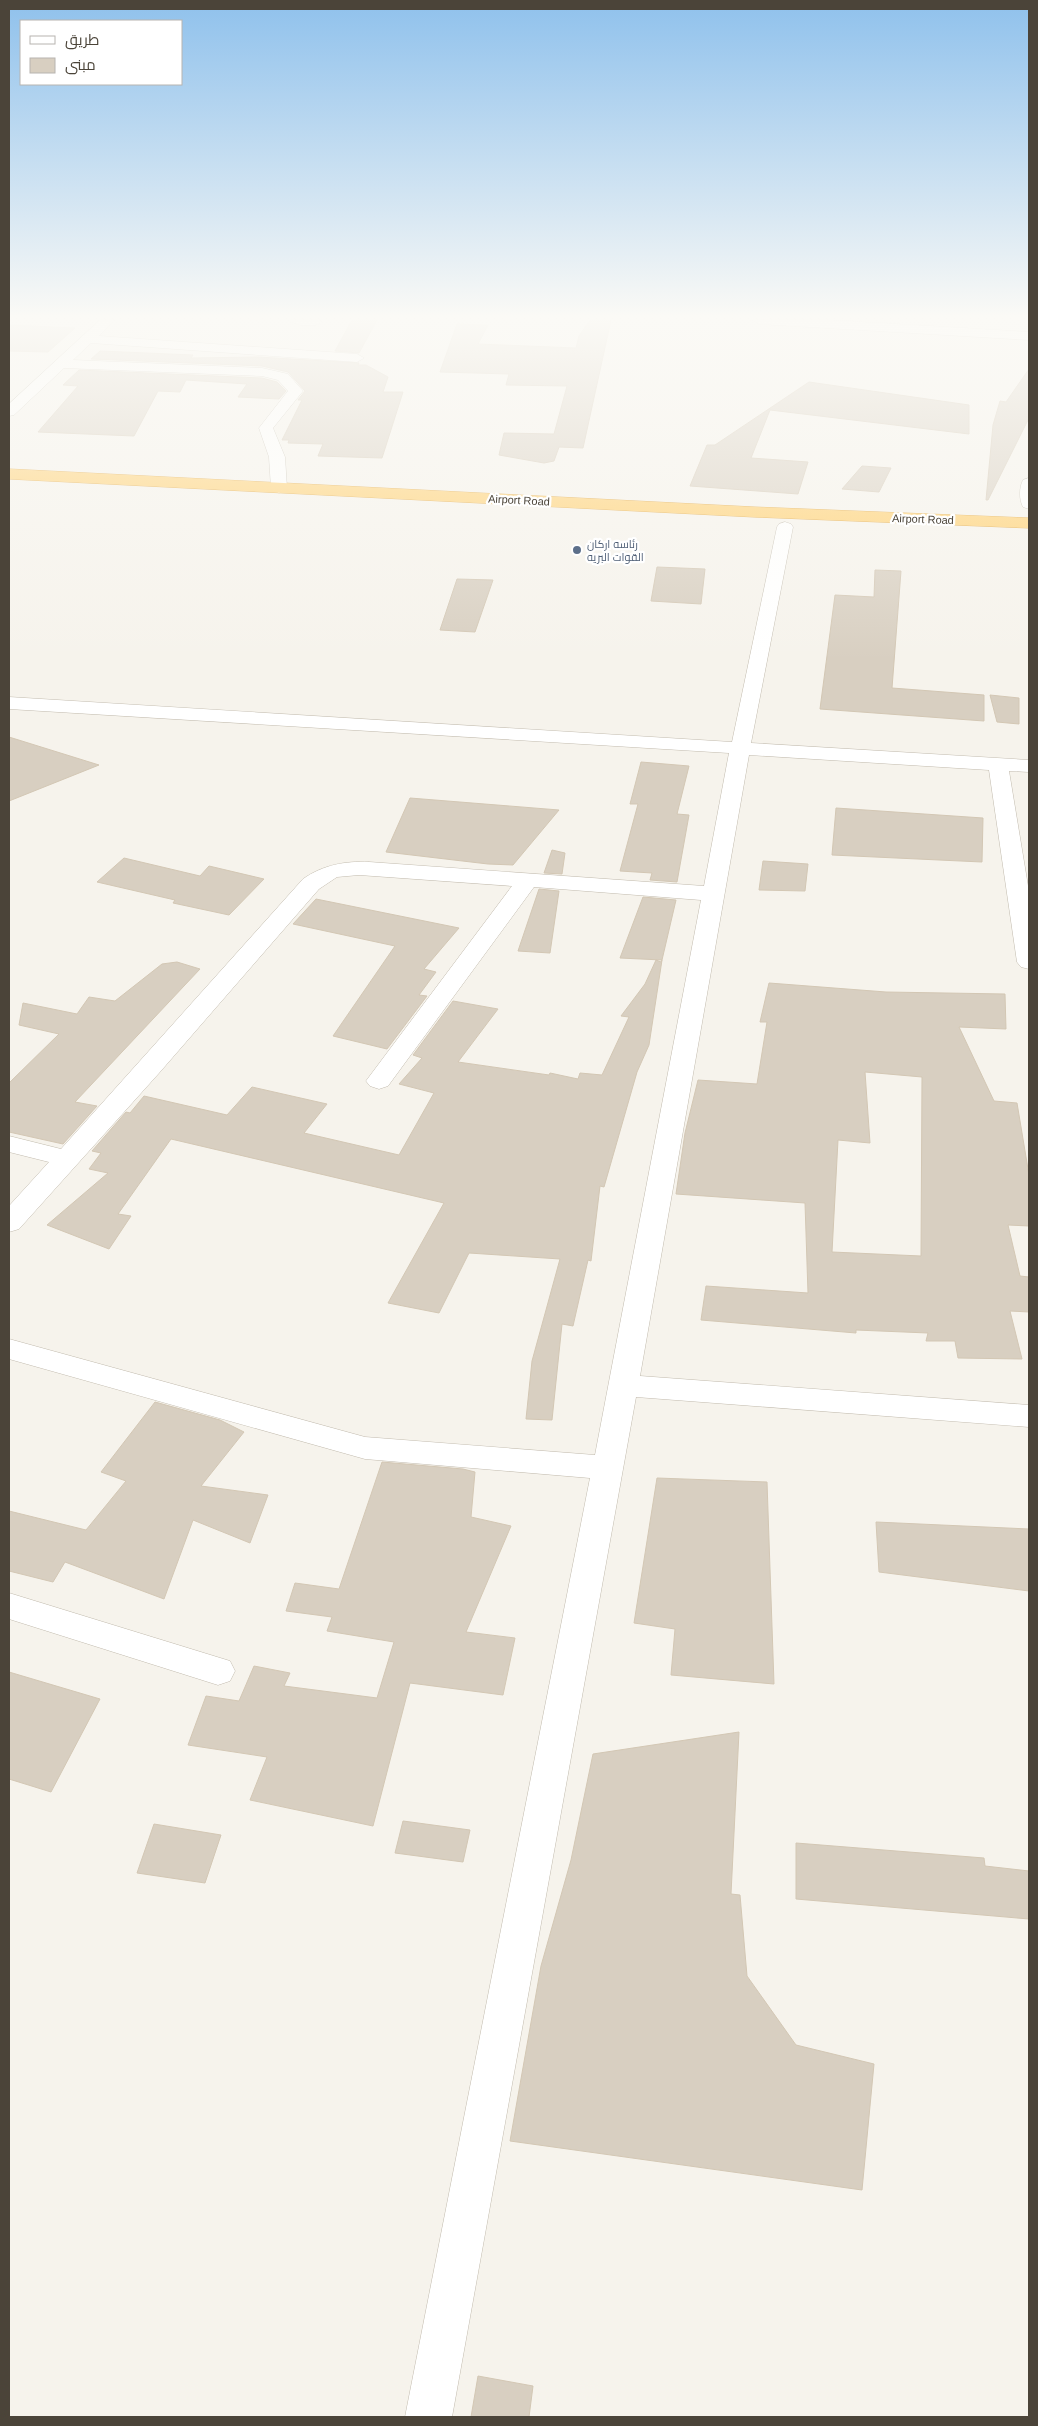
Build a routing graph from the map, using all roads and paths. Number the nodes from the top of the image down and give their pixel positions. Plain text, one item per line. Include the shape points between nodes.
1 (268, 433) edge
2 (9, 474) edge
3 (1029, 483) edge
4 (278, 488) junction
5 (9, 489) edge
6 (1029, 503) edge
7 (1029, 523) edge
8 (785, 527) junction
9 (1029, 537) edge
10 (9, 704) edge
11 (740, 749) junction
12 (998, 764) junction
13 (1029, 766) edge
14 (527, 881) junction
15 (715, 894) junction
16 (1029, 962) edge
17 (378, 1081) dead end
18 (9, 1144) edge
19 (68, 1159) junction
20 (9, 1223) edge
21 (9, 1349) edge
22 (622, 1385) junction
23 (1029, 1416) edge
24 (608, 1468) junction
25 (9, 1606) edge
26 (218, 1671) dead end
27 (428, 2417) edge

1 - 4 street via 277,457
2 - 4 highway, Airport Road
3 - 6 street
4 - 7 highway, Airport Road
5 - 8 highway, Airport Road
8 - 9 highway, Airport Road
8 - 11 street
10 - 11 street
11 - 12 street
11 - 15 street
12 - 13 street
12 - 16 street
14 - 15 street
14 - 17 street
14 - 19 street via 344,868 322,874
15 - 22 street
18 - 19 street
19 - 20 street
21 - 24 street via 365,1448
22 - 23 street
22 - 24 street
24 - 27 street
25 - 26 street

